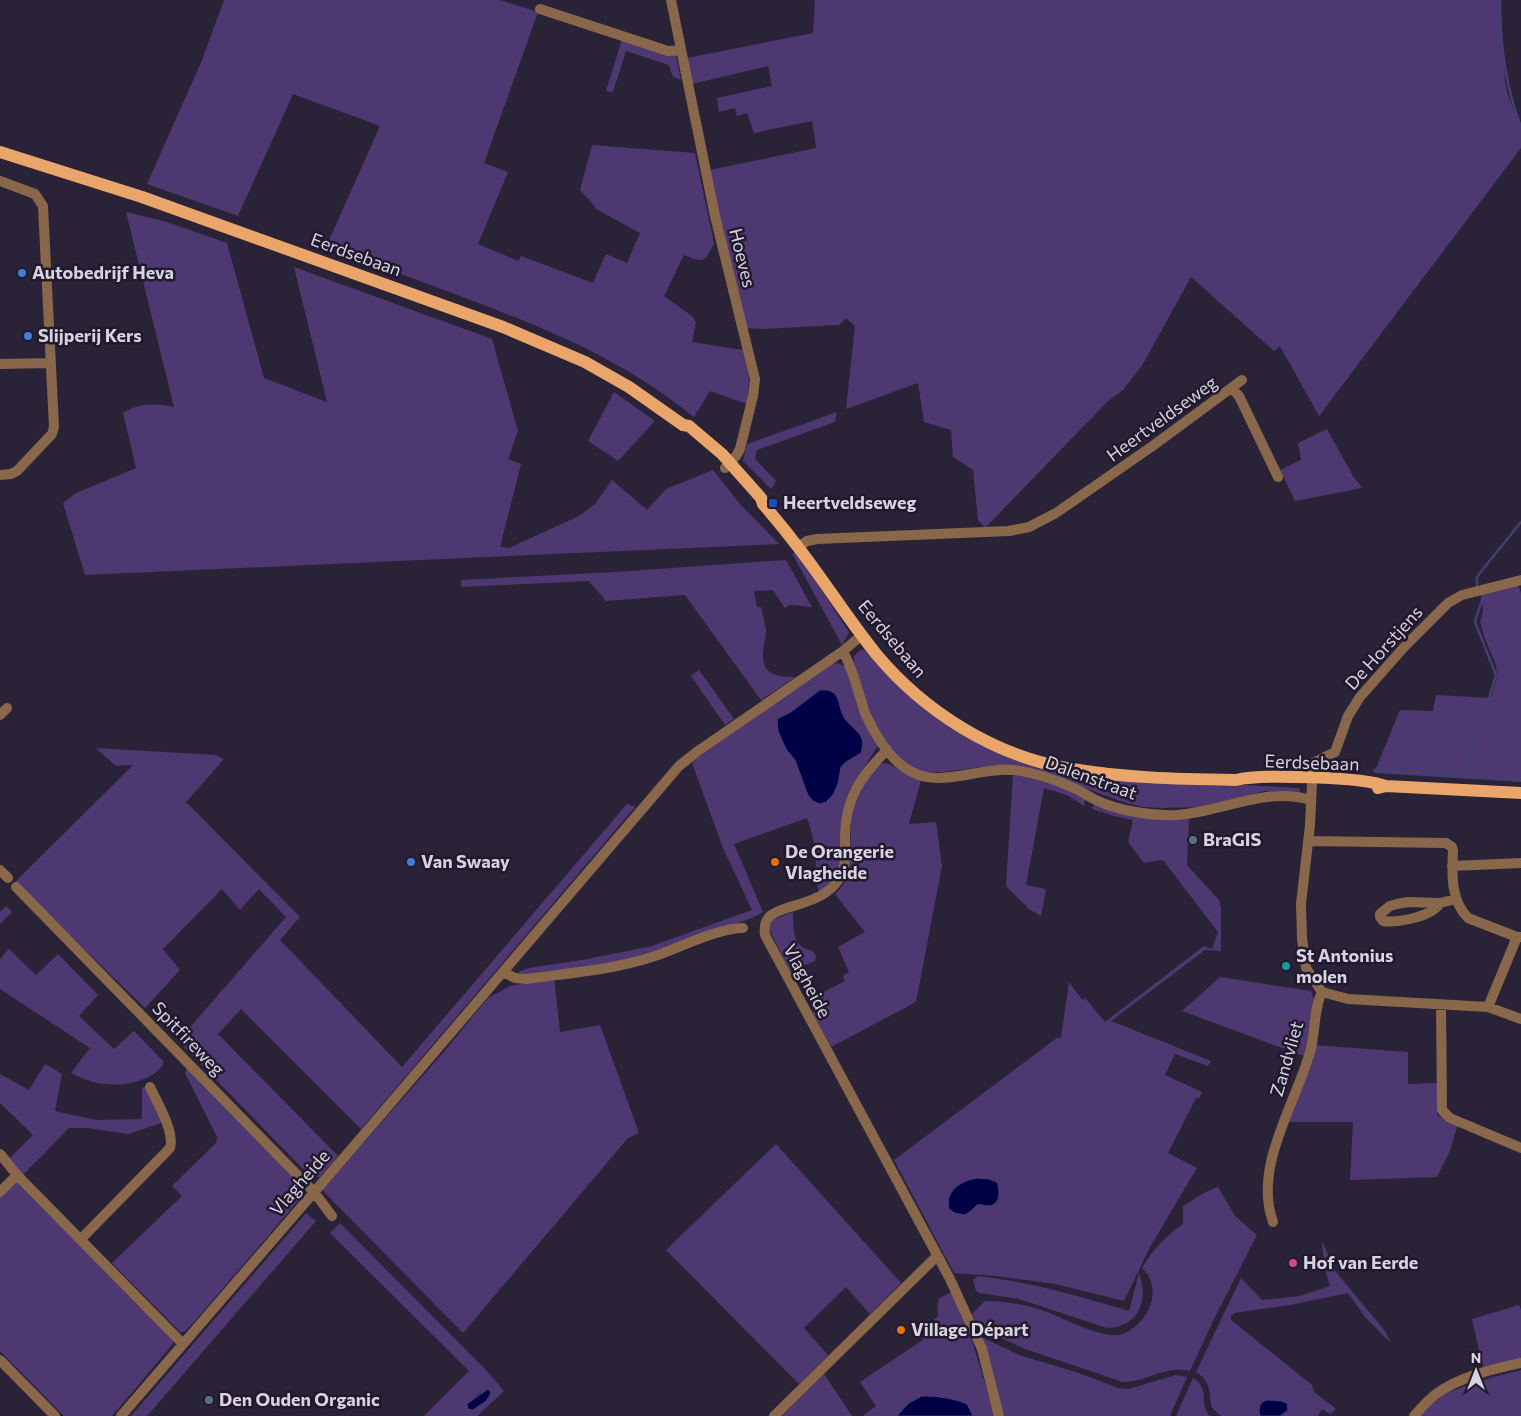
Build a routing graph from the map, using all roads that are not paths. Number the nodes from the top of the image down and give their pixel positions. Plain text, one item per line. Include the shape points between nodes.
1 (671, 0) edge
2 (540, 9) dead end
3 (680, 50) junction
4 (0, 152) edge
5 (0, 181) edge
6 (51, 363) junction
7 (0, 364) edge
8 (1242, 380) dead end
9 (1232, 389) junction
10 (728, 466) junction
11 (0, 475) edge
12 (1278, 477) dead end
13 (798, 547) junction
14 (1521, 580) edge
15 (862, 635) junction
16 (843, 651) junction
17 (887, 750) junction
18 (1312, 783) junction
19 (1521, 793) edge
20 (1312, 800) junction
21 (1308, 841) junction
22 (1521, 863) edge
23 (1452, 866) junction
24 (16, 887) dead end
25 (1456, 899) junction
26 (1440, 904) junction
27 (743, 928) dead end
28 (1519, 937) edge
29 (503, 972) junction
30 (1322, 992) junction
31 (1442, 1004) junction
32 (1488, 1006) junction
33 (1521, 1020) edge
34 (150, 1086) dead end
35 (1521, 1148) edge
36 (0, 1154) edge
37 (18, 1175) junction
38 (0, 1192) edge
39 (314, 1192) junction
40 (332, 1216) dead end
41 (1273, 1222) dead end
42 (81, 1239) junction
43 (937, 1256) junction
44 (183, 1344) junction
45 (0, 1360) edge
46 (1521, 1363) edge
47 (55, 1416) edge
48 (121, 1416) edge
49 (774, 1416) edge
50 (999, 1416) edge
51 (1414, 1416) edge

1 - 3 street, Hoeves
2 - 3 street via 668,50
3 - 10 street, Hoeves via 715,216 754,374 753,396 740,449
4 - 10 main road, Eerdsebaan via 142,197 503,327 584,362 629,387 683,425
5 - 6 street via 35,194 43,206
6 - 7 street
6 - 11 street via 52,434 18,472
8 - 9 street, Heertveldseweg
9 - 12 street, Heertveldseweg via 1239,396
9 - 13 street, Heertveldseweg via 1048,519 1029,527 1009,531 817,539
10 - 13 main road, Eerdsebaan
13 - 15 main road, Eerdsebaan
14 - 18 street, De Horstjens via 1462,595 1448,603 1360,697 1348,716 1335,752 1313,762
15 - 16 street, Vlagheide
15 - 18 main road, Eerdsebaan via 901,681 927,704 967,730 1013,752 1064,768 1098,773 1236,780 1273,777
16 - 17 street, Dalenstraat via 866,715
16 - 29 street, Vlagheide via 679,766
17 - 20 street, Dalenstraat via 901,766 920,776 937,778 994,770 1020,771 1058,780 1097,801 1140,813 1190,814 1270,796
17 - 43 street, Vlagheide via 866,772 850,804 840,878 824,894 770,916 765,924 765,935
18 - 19 main road, Eerdsebaan via 1378,783
18 - 20 street
20 - 21 street
21 - 23 street via 1446,843 1453,850
21 - 30 street via 1301,904 1302,946 1306,968
22 - 23 street
23 - 25 street
24 - 39 street, Spitfireweg
25 - 26 street
25 - 28 street via 1468,918
26 - 26 street via 1397,904 1383,910 1380,917 1390,922 1403,920 1432,911
27 - 29 street via 616,966 528,979 515,978
28 - 32 street
29 - 39 street, Vlagheide
30 - 31 street via 1348,998
30 - 41 street, Zandvliet via 1308,1057 1272,1159 1269,1202
31 - 32 street
31 - 35 street via 1442,1110 1450,1118
32 - 33 street
34 - 42 street via 170,1133 170,1148
36 - 37 street
37 - 38 street
37 - 42 street
39 - 40 street, Spitfireweg
39 - 44 street, Vlagheide
42 - 44 street
43 - 49 street
43 - 50 street, Vlagheide via 982,1349
44 - 48 street, Vlagheide
45 - 47 street
46 - 51 street via 1444,1388

